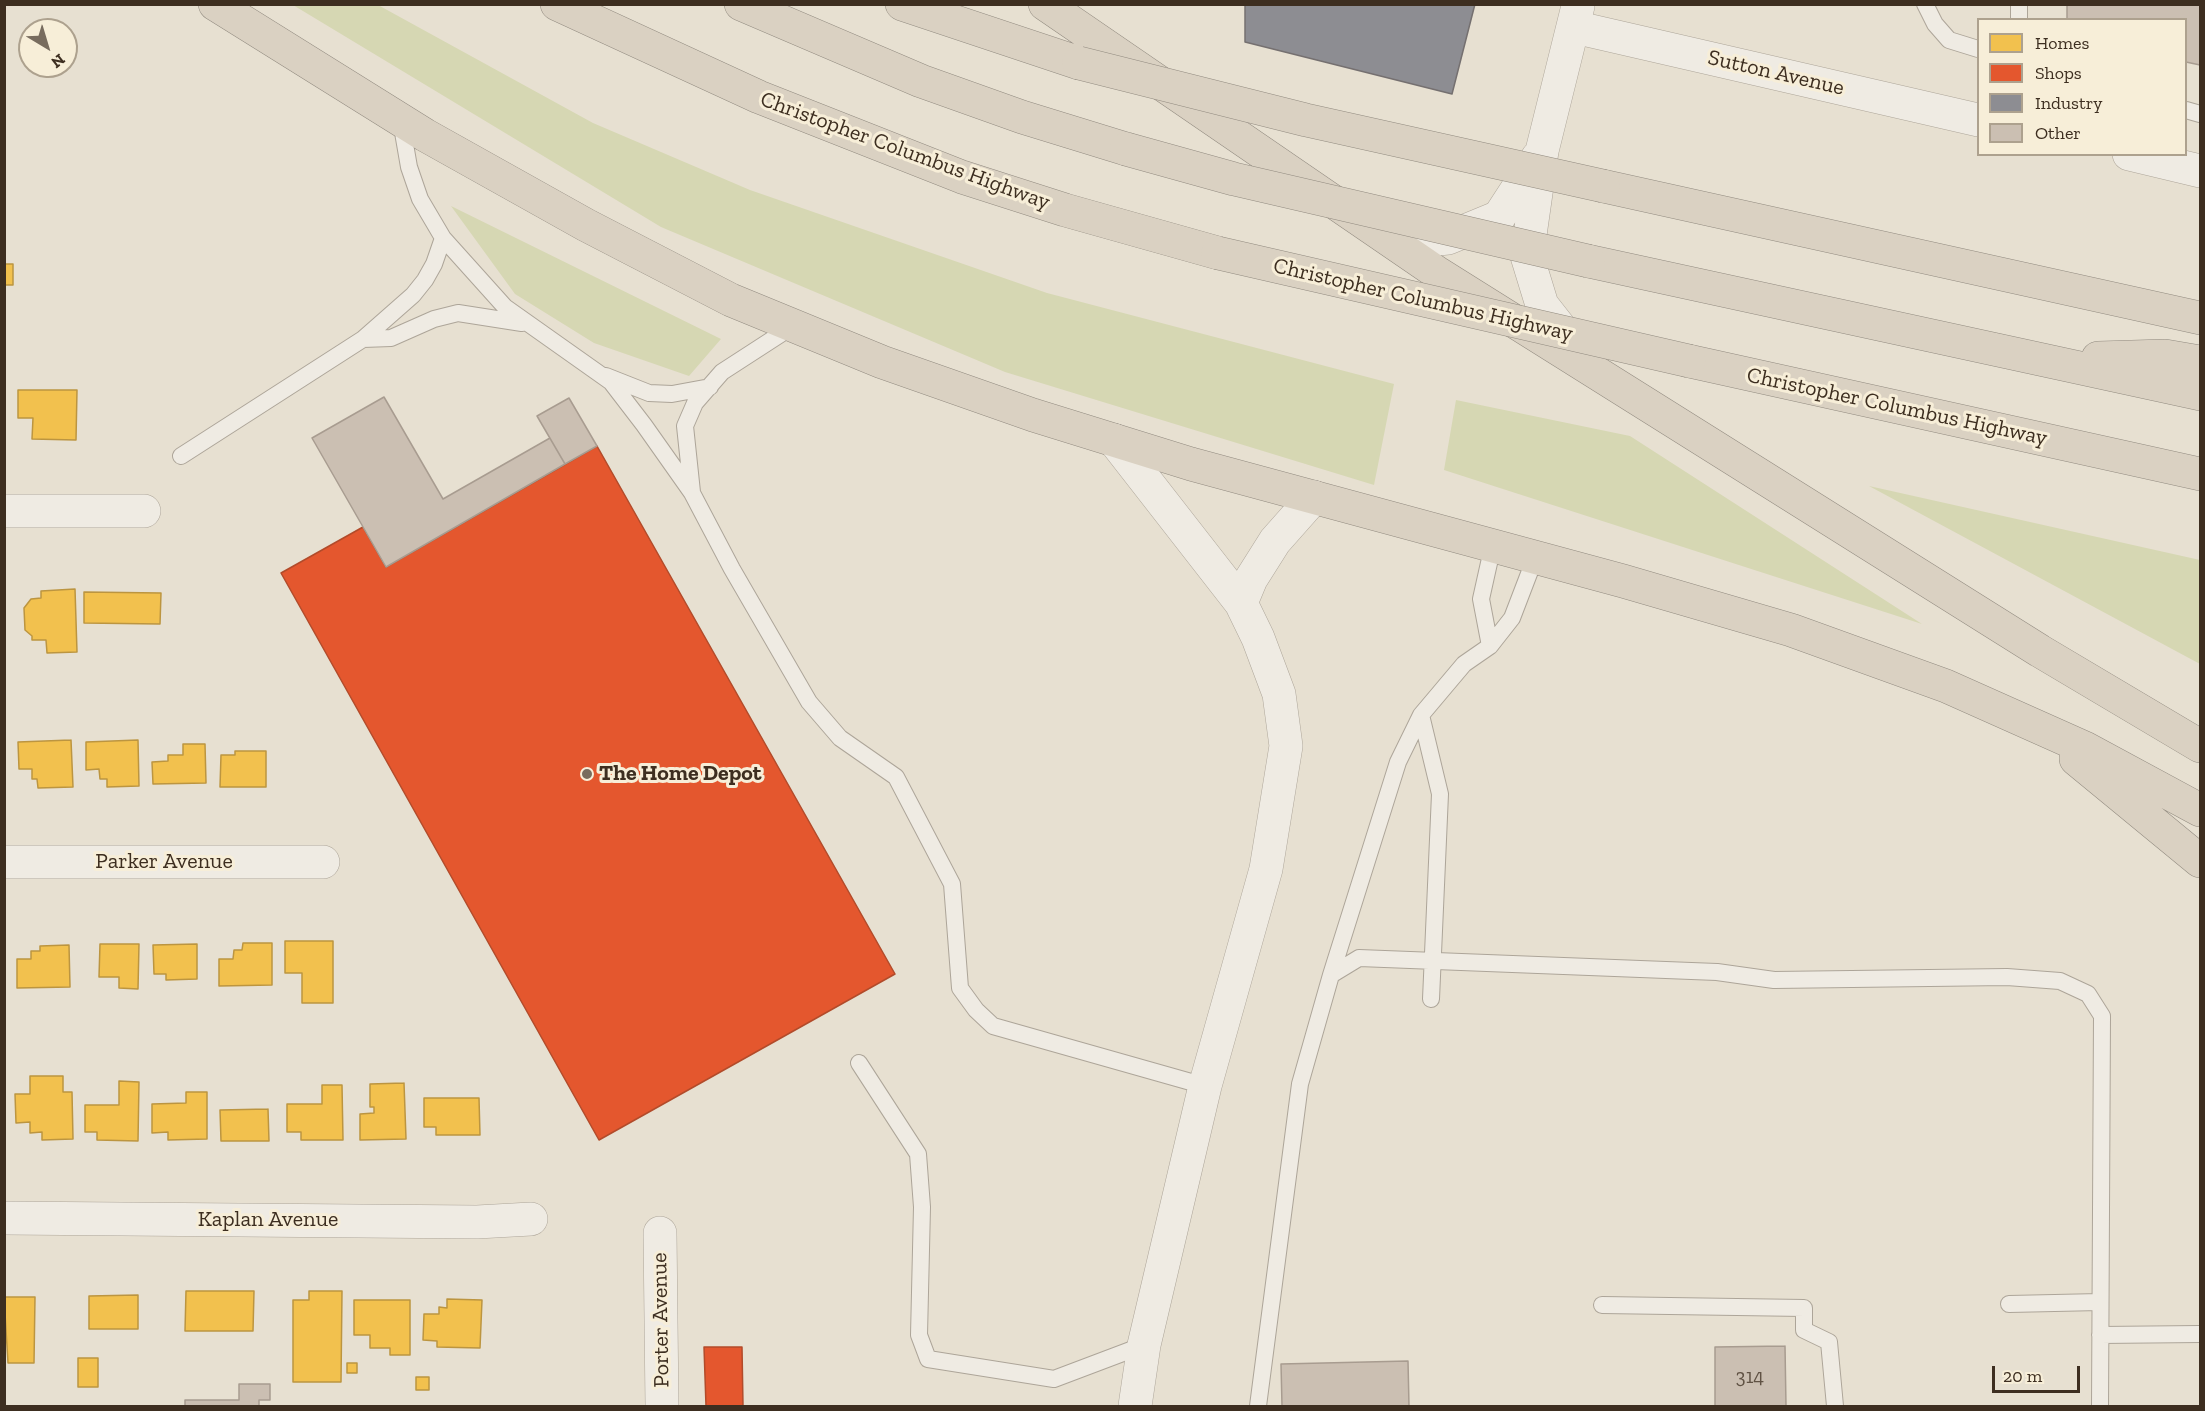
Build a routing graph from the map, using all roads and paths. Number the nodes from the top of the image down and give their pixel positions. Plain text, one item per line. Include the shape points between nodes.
1 (215, 4) edge
2 (557, 4) edge
3 (585, 4) edge
4 (741, 4) edge
5 (902, 4) edge
6 (1045, 4) edge
7 (1925, 4) edge
8 (1576, 16) edge
9 (1977, 49) edge
10 (667, 56) junction
11 (401, 120) junction
12 (1977, 120) edge
13 (1542, 151) junction
14 (2137, 156) edge
15 (2200, 171) edge
16 (443, 238) junction
17 (1395, 243) junction
18 (2200, 318) edge
19 (529, 324) junction
20 (793, 326) junction
21 (363, 339) junction
22 (2051, 360) junction
23 (2200, 363) edge
24 (1592, 369) junction
25 (597, 373) junction
26 (710, 387) junction
27 (2200, 394) edge
28 (1114, 440) junction
29 (182, 456) dead end
30 (2200, 474) edge
31 (692, 493) junction
32 (1314, 497) junction
33 (4, 511) edge
34 (144, 511) dead end
35 (1492, 545) junction
36 (1535, 558) junction
37 (1241, 603) junction
38 (1490, 646) junction
39 (1421, 715) junction
40 (2035, 726) junction
41 (2200, 746) edge
42 (2200, 810) edge
43 (2200, 861) edge
44 (4, 862) edge
45 (323, 862) dead end
46 (1433, 961) junction
47 (1331, 975) junction
48 (1431, 999) dead end
49 (859, 1063) dead end
50 (1205, 1086) junction
51 (4, 1218) edge
52 (531, 1219) dead end
53 (660, 1233) dead end
54 (2100, 1302) junction
55 (2009, 1304) dead end
56 (1602, 1305) dead end
57 (2200, 1334) edge
58 (2100, 1335) junction
59 (1144, 1345) junction
60 (662, 1407) edge
61 (1135, 1407) edge
62 (1258, 1407) edge
63 (1835, 1407) edge
64 (2100, 1407) edge

1 - 11 highway
2 - 10 highway, Christopher Columbus Highway
3 - 10 highway, Christopher Columbus Highway
4 - 22 highway, bridge via 921,81 1022,117 1234,179 1587,261
5 - 18 highway, bridge via 1079,63 1306,120
6 - 17 highway
7 - 9 lane via 1949,40
8 - 12 street, Sutton Avenue
8 - 13 street
10 - 30 highway, Christopher Columbus Highway, bridge via 859,138 962,177 1218,253
11 - 16 lane via 409,167 420,199
11 - 20 highway via 586,225 731,300
13 - 17 street via 1499,217 1448,238
13 - 24 street via 1527,256 1542,305
14 - 15 street
16 - 19 lane via 505,307
16 - 21 lane via 425,280
17 - 24 highway
19 - 21 lane via 458,313 391,338
19 - 25 lane
20 - 26 lane via 722,372
20 - 28 highway via 892,366
21 - 29 lane
22 - 23 highway via 2165,356
22 - 27 highway
24 - 41 highway via 2019,639
25 - 26 lane via 649,393 672,394
25 - 31 lane via 610,382 644,424
26 - 31 lane via 695,403 685,426
28 - 32 highway
28 - 37 street
31 - 50 lane via 809,702 840,738 900,783 952,884 960,988 976,1010 993,1026
32 - 35 highway
32 - 37 street via 1275,541
33 - 34 street
35 - 36 highway
35 - 38 lane via 1481,599
36 - 38 lane via 1512,618
36 - 40 highway via 1791,630 1946,686
37 - 50 street via 1279,694 1286,746 1266,869
38 - 39 lane via 1464,664
39 - 46 lane via 1440,794
39 - 47 lane via 1398,762
40 - 42 highway via 2085,748
40 - 43 highway
44 - 45 street, Parker Avenue
46 - 47 lane via 1359,958
46 - 48 lane
46 - 54 lane via 1724,973 1774,980 2007,977 2060,981 2088,993 2102,1016
47 - 62 lane via 1300,1084
49 - 59 lane via 918,1154 922,1207 919,1335 928,1359 1054,1379
50 - 59 street
51 - 52 street, Kaplan Avenue via 465,1222
53 - 60 street, Porter Avenue
54 - 55 lane
54 - 58 lane
56 - 63 lane via 1804,1308 1804,1330 1829,1342
57 - 58 lane
58 - 64 lane
59 - 61 street

